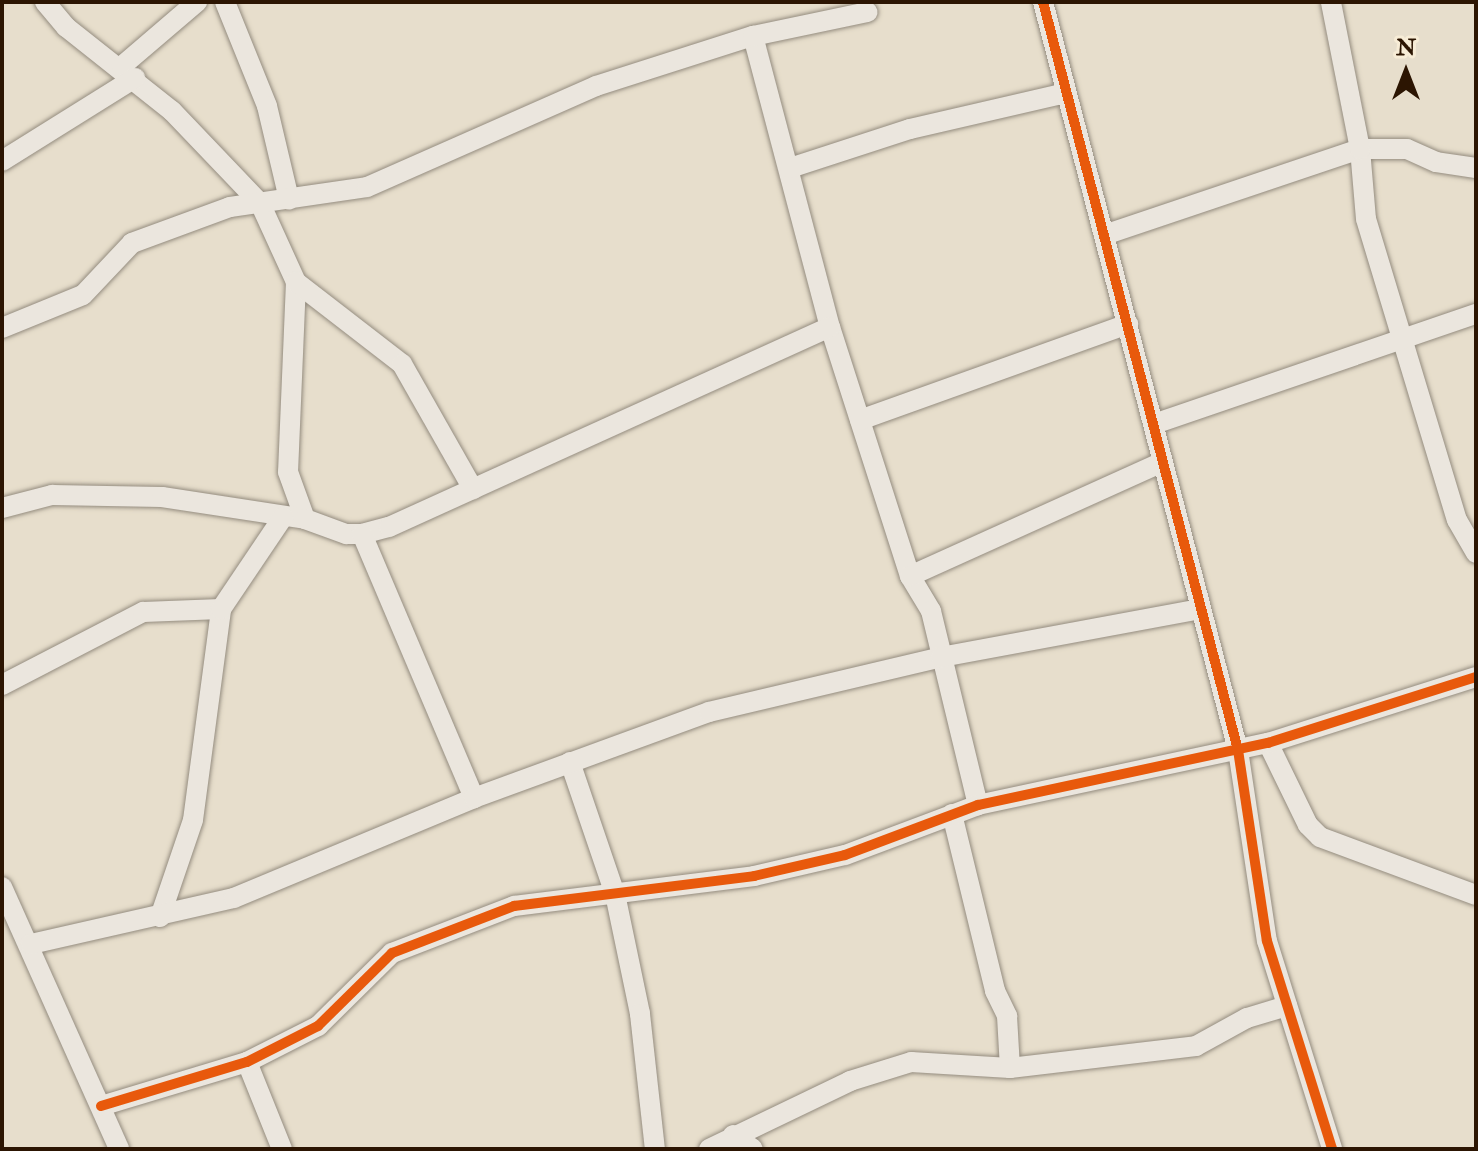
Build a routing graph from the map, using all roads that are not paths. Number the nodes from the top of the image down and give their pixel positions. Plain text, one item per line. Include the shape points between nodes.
1 (45, 2) edge
2 (197, 2) edge
3 (225, 2) edge
4 (1043, 2) edge
5 (1331, 2) edge
6 (868, 12) dead end
7 (753, 36) junction
8 (129, 72) junction
9 (1066, 93) junction
10 (1360, 149) junction
11 (2, 161) edge
12 (790, 168) junction
13 (1476, 168) edge
14 (289, 199) junction
15 (260, 203) junction
16 (1104, 235) junction
17 (296, 282) junction
18 (1476, 314) edge
19 (1128, 324) junction
20 (830, 327) junction
21 (2, 328) edge
22 (1402, 335) junction
23 (860, 420) junction
24 (1154, 424) junction
25 (1163, 462) junction
26 (473, 489) junction
27 (2, 508) edge
28 (283, 517) junction
29 (305, 519) junction
30 (362, 534) junction
31 (1476, 553) edge
32 (910, 576) junction
33 (221, 609) junction
34 (1201, 609) junction
35 (941, 657) junction
36 (1474, 682) edge
37 (2, 685) edge
38 (1268, 743) junction
39 (1238, 750) junction
40 (570, 762) junction
41 (474, 798) junction
42 (978, 805) junction
43 (952, 814) junction
44 (2, 887) edge
45 (615, 894) junction
46 (1476, 895) edge
47 (160, 917) junction
48 (31, 944) junction
49 (1287, 1006) junction
50 (247, 1062) junction
51 (1010, 1068) junction
52 (101, 1106) junction
53 (733, 1135) junction
54 (119, 1149) edge
55 (282, 1149) edge
56 (655, 1149) edge
57 (709, 1149) edge
58 (753, 1149) edge
59 (1332, 1149) edge

1 - 8 street via 66,27
2 - 8 street
3 - 14 street via 267,106
4 - 9 street
5 - 10 street
6 - 7 street
7 - 12 street
7 - 14 street via 596,86 367,187
8 - 11 street
8 - 15 street
9 - 12 street via 910,129
9 - 16 street
10 - 13 street via 1407,149 1436,162
10 - 16 street
10 - 22 street via 1362,204
12 - 20 street
14 - 15 street
15 - 17 street
15 - 21 street via 230,207 132,243 83,295
16 - 19 street
17 - 26 street via 402,364
17 - 29 street via 288,462
18 - 22 street
19 - 23 street
19 - 24 street
20 - 23 street
20 - 26 street
22 - 24 street
22 - 31 street via 1457,520
23 - 32 street
24 - 25 street
25 - 32 street
25 - 34 street
26 - 30 street
27 - 28 street via 52,495 87,494 162,497
28 - 29 street
28 - 33 street
29 - 30 street via 346,534
30 - 41 street
32 - 35 street via 931,611
33 - 37 street via 143,612
33 - 47 street via 193,820
34 - 35 street
34 - 39 street
35 - 40 street via 709,712
35 - 42 street
36 - 38 street
38 - 39 street
38 - 46 street via 1308,825 1320,837
39 - 42 street
39 - 49 street via 1267,941
40 - 41 street
40 - 45 street
41 - 47 street via 234,898
42 - 43 street
43 - 45 street via 845,855 754,876
43 - 51 street via 995,991 1007,1016
44 - 48 street
45 - 50 street via 514,906 440,931 392,953 318,1026
45 - 56 street via 640,1014
47 - 48 street
48 - 52 street
49 - 51 street via 1247,1018 1208,1044
49 - 59 street
50 - 52 street
50 - 55 street
51 - 53 street via 911,1062 850,1081
52 - 54 street
53 - 57 street
53 - 58 street

